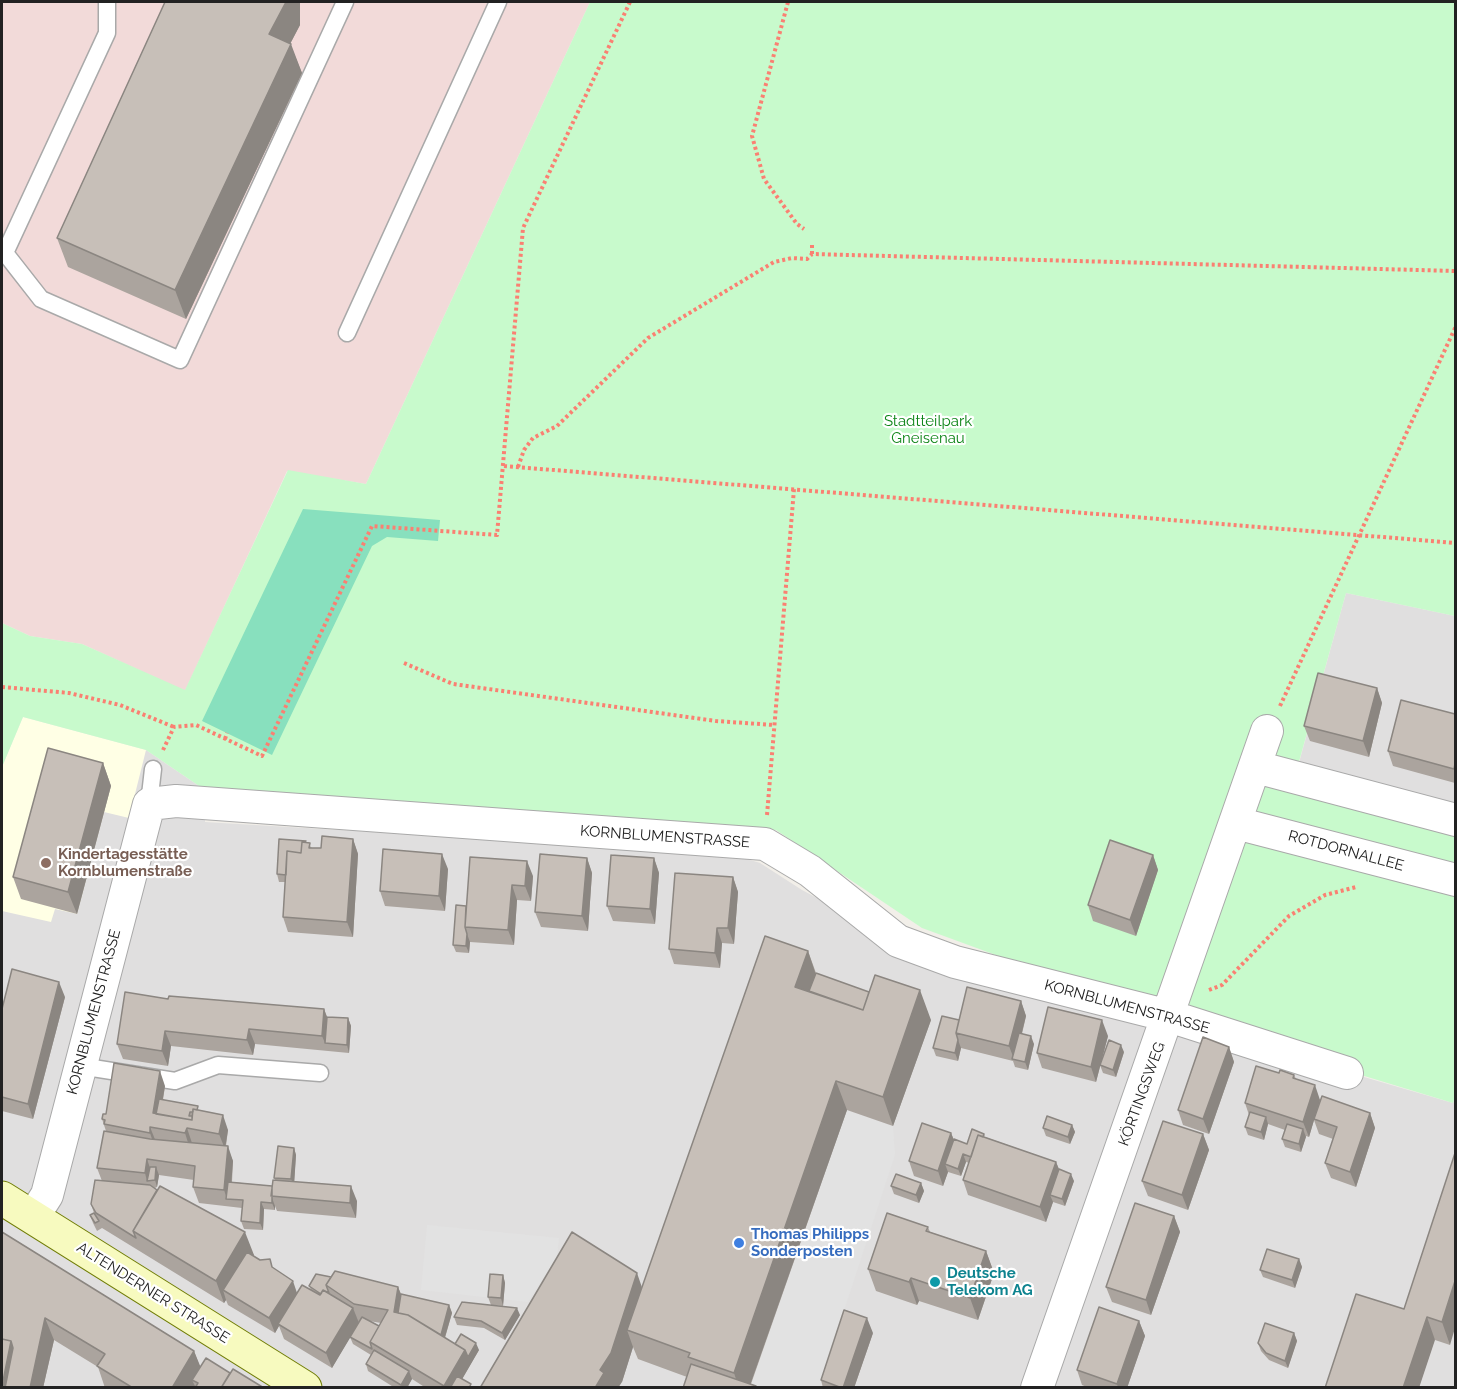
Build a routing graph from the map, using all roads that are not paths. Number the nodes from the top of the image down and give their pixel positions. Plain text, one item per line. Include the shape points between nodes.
1 (107, 2) edge
2 (345, 2) edge
3 (498, 2) edge
4 (347, 333) dead end
5 (1267, 731) road end
6 (1256, 767) junction
7 (153, 769) road end
8 (149, 804) junction
9 (1455, 820) edge
10 (1236, 822) junction
11 (1455, 880) edge
12 (1169, 1016) junction
13 (80, 1066) junction
14 (320, 1073) dead end
15 (1347, 1073) dead end
16 (2, 1198) edge
17 (33, 1217) junction
18 (305, 1388) edge
19 (1037, 1388) edge

1 - 2 lane via 107,33 5,253 41,299 180,360
3 - 4 lane
5 - 6 street, KÖRTINGSWEG
6 - 9 street
6 - 10 street, KÖRTINGSWEG
7 - 8 lane, KORNBLUMENSTRASSE
8 - 12 street, KORNBLUMENSTRASSE via 176,801 765,844 810,871 898,941 955,962
8 - 13 street, KORNBLUMENSTRASSE
10 - 11 street, ROTDORNALLEE
10 - 12 street, KÖRTINGSWEG
12 - 15 street, KORNBLUMENSTRASSE
12 - 19 street, KÖRTINGSWEG
13 - 14 lane via 175,1080 218,1065
13 - 17 street, KORNBLUMENSTRASSE via 47,1195
16 - 17 main road, ALTENDERNER STRASSE
17 - 18 main road, ALTENDERNER STRASSE

